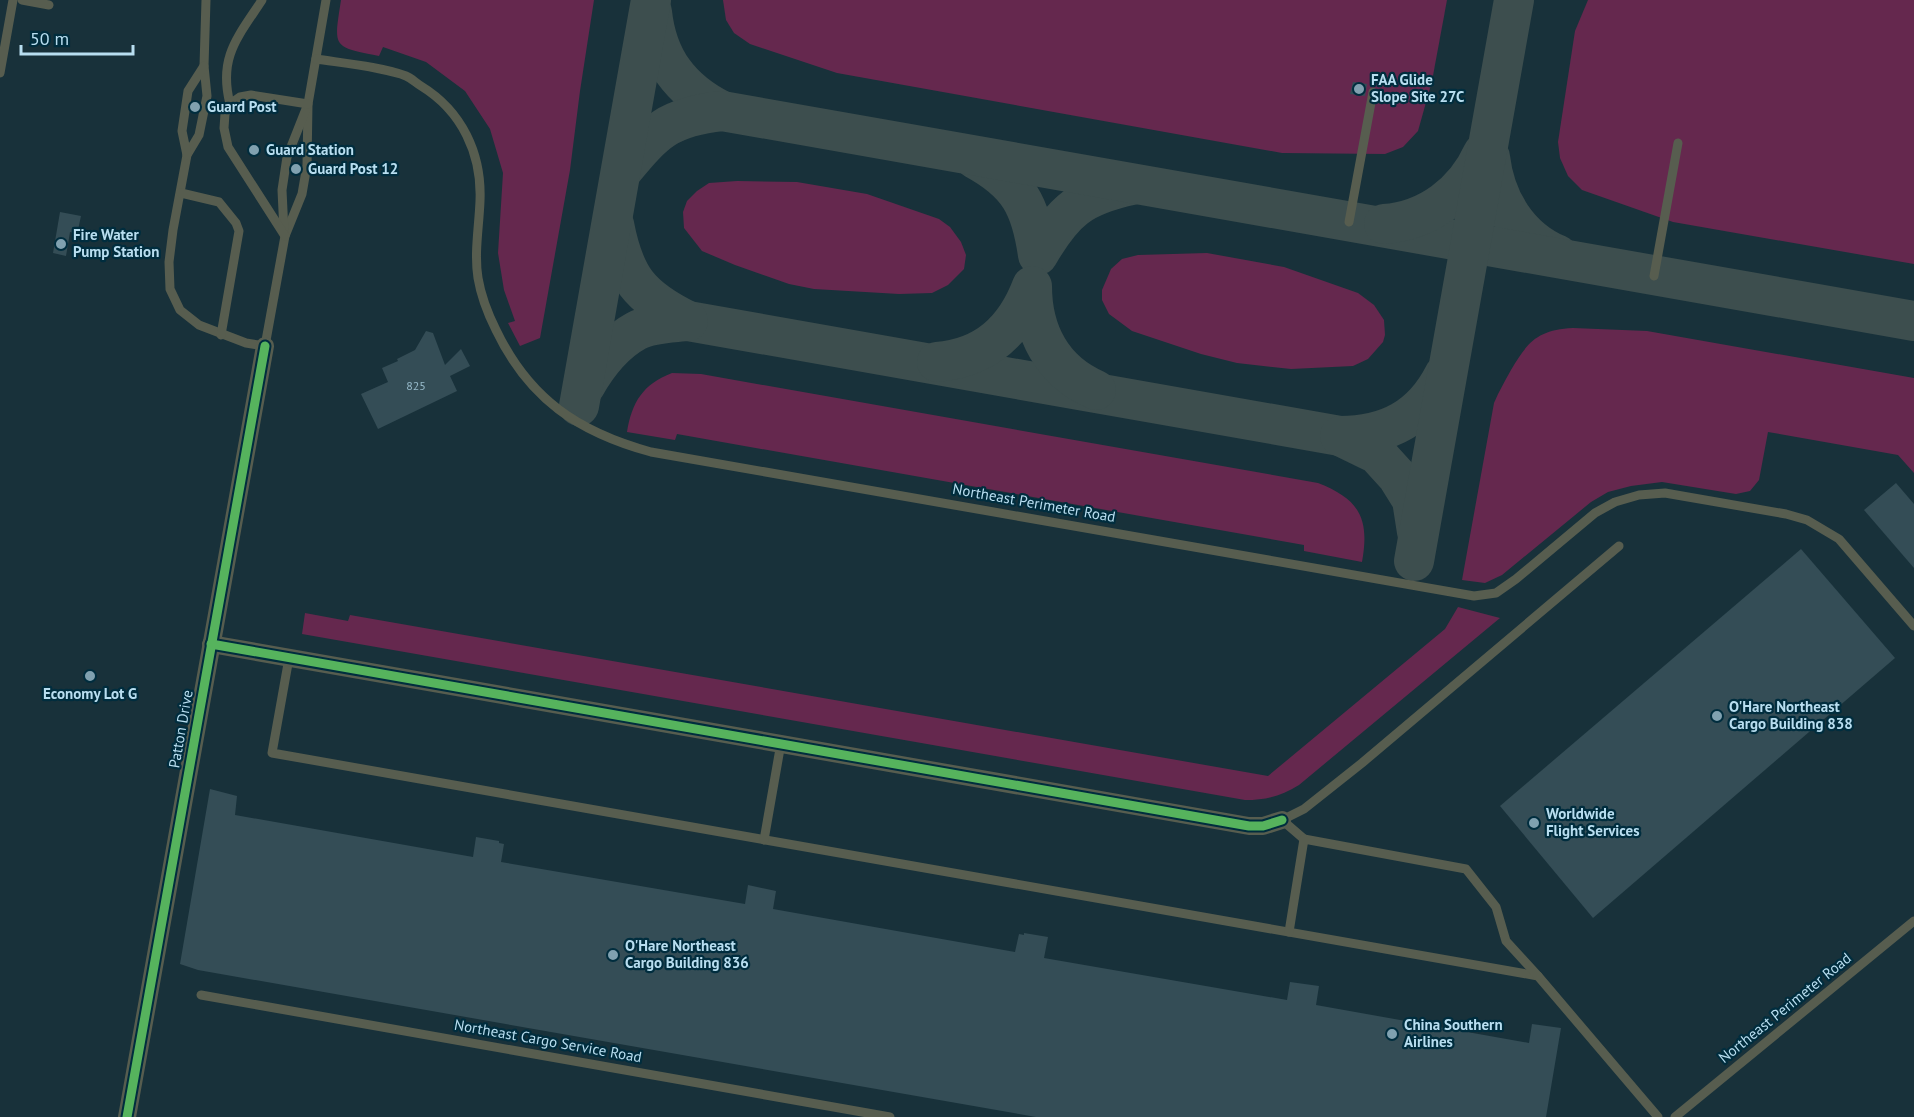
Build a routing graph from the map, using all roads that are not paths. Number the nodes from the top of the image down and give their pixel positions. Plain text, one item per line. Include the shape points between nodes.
1 (13, 0) edge
2 (22, 0) edge
3 (206, 0) edge
4 (262, 0) edge
5 (326, 0) edge
6 (49, 5) dead end
7 (316, 59) junction
8 (204, 66) junction
9 (0, 72) edge
10 (1372, 92) dead end
11 (230, 104) junction
12 (308, 104) junction
13 (1678, 143) dead end
14 (187, 155) junction
15 (181, 193) junction
16 (1349, 222) dead end
17 (285, 236) junction
18 (1654, 276) dead end
19 (221, 335) junction
20 (265, 346) junction
21 (1619, 546) dead end
22 (1914, 626) edge
23 (211, 644) junction
24 (289, 658) junction
25 (781, 744) junction
26 (1282, 820) junction
27 (1304, 839) junction
28 (764, 840) junction
29 (1914, 921) edge
30 (1289, 932) junction
31 (1538, 976) junction
32 (201, 995) dead end
33 (127, 1117) edge
34 (890, 1117) edge
35 (1658, 1117) edge
36 (1675, 1117) edge

1 - 9 lane
2 - 6 lane
3 - 8 lane
4 - 11 lane via 237,36 227,62 225,86
5 - 7 lane, Patton Drive
7 - 12 lane, Patton Drive
7 - 22 lane, Northeast Perimeter Road via 406,76 433,93 455,114 471,141 478,170 478,279 488,313 508,355 534,389 567,416 622,444 1474,596 1496,593 1510,584 1595,513 1615,502 1639,495 1665,494 1786,514 1824,528 1839,539
8 - 14 lane via 207,96 199,135
8 - 14 lane via 188,91 182,130
10 - 16 lane
11 - 12 lane via 251,95
11 - 17 lane via 224,128 228,147
12 - 17 lane, Patton Drive via 307,165 302,194
12 - 17 lane, Patton Drive via 287,157 282,190
13 - 18 lane
14 - 15 lane
15 - 19 lane via 169,262 170,289 180,310
15 - 19 lane via 219,202 237,223 239,231
17 - 20 lane, Patton Drive
19 - 20 lane
20 - 23 street, Patton Drive
21 - 26 lane via 1355,769 1304,809
23 - 24 street
23 - 33 street, Patton Drive
24 - 25 street
24 - 28 lane via 272,753
25 - 26 street via 1249,826
25 - 28 lane
26 - 27 lane
27 - 30 lane
27 - 31 lane via 1466,869 1496,907 1506,941
28 - 30 lane
29 - 36 lane, Northeast Perimeter Road
30 - 31 lane
31 - 35 lane
32 - 34 lane, Northeast Cargo Service Road

